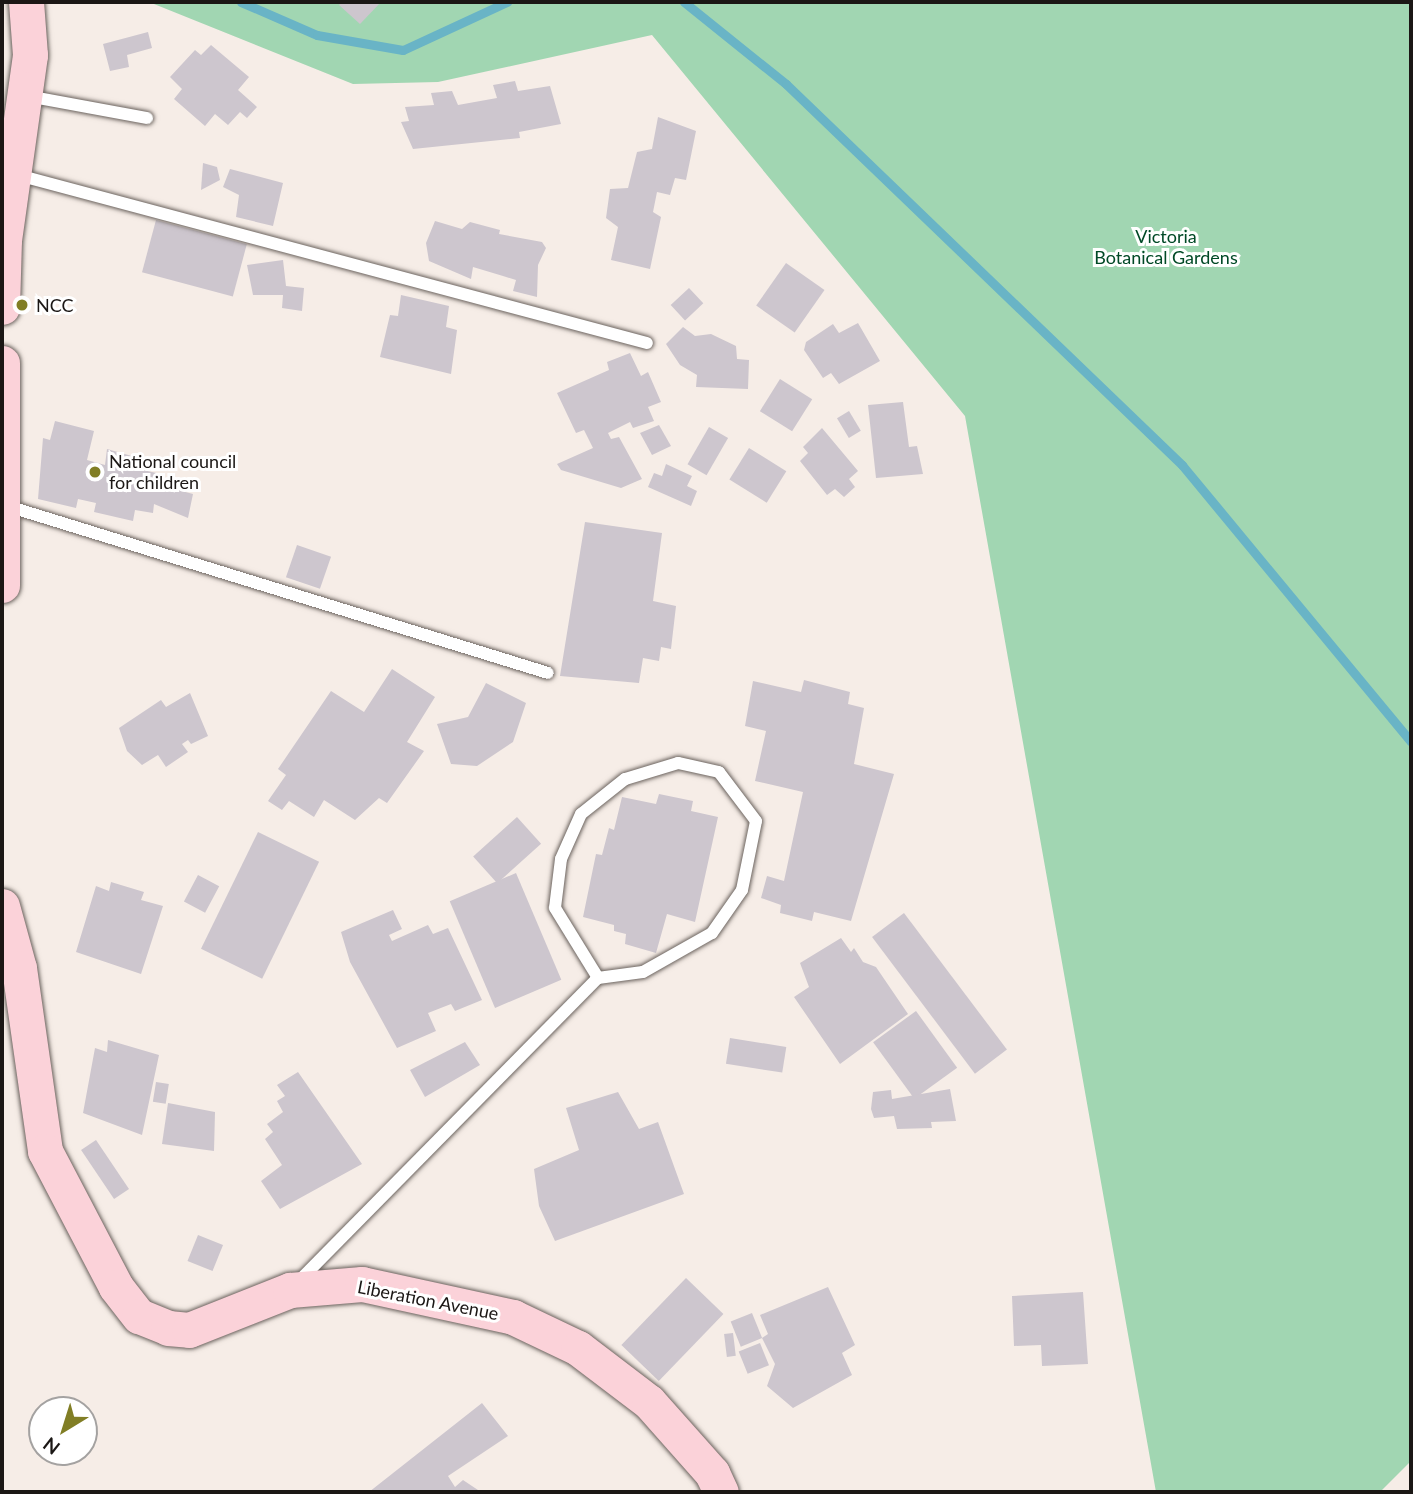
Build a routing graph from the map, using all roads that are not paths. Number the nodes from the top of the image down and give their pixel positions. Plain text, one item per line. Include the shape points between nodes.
1 (26, 2) edge
2 (26, 96) junction
3 (147, 118) dead end
4 (14, 174) junction
5 (2, 307) edge
6 (647, 343) dead end
7 (2, 363) edge
8 (4, 505) junction
9 (2, 585) edge
10 (548, 673) dead end
11 (2, 906) edge
12 (598, 978) junction
13 (290, 1290) junction
14 (721, 1492) edge

1 - 2 main road
2 - 3 lane
2 - 4 main road
4 - 5 main road
4 - 6 lane
7 - 8 main road
8 - 9 main road
8 - 10 lane
11 - 13 main road, Liberation Avenue via 21,981 46,1151 116,1287 139,1316 168,1328 189,1330
12 - 12 lane via 643,972 712,933 742,890 756,821 719,772 678,763 625,779 581,814 561,859 555,908
12 - 13 lane
13 - 14 main road, Liberation Avenue via 362,1284 513,1317 578,1348 649,1402 712,1473

